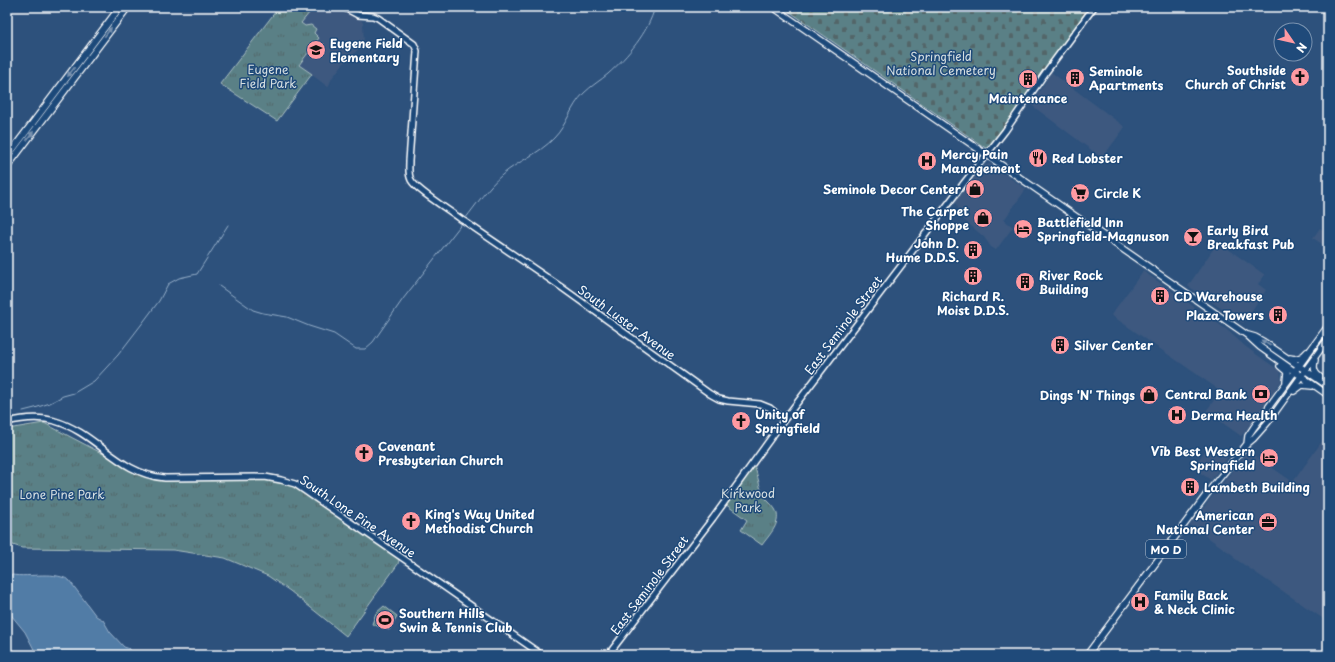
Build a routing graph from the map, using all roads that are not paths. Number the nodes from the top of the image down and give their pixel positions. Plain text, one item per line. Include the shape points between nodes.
1 (120, 7) edge
2 (128, 7) edge
3 (343, 7) edge
4 (773, 7) edge
5 (1094, 7) edge
6 (987, 155) junction
7 (7, 157) edge
8 (7, 167) edge
9 (1328, 326) edge
10 (1247, 335) junction
11 (1328, 339) edge
12 (1260, 347) junction
13 (1285, 356) junction
14 (1316, 357) junction
15 (1300, 366) junction
16 (1306, 370) junction
17 (1296, 372) junction
18 (1301, 376) junction
19 (1328, 385) edge
20 (1283, 388) junction
21 (1318, 388) junction
22 (1328, 395) edge
23 (784, 420) junction
24 (7, 422) edge
25 (1268, 422) junction
26 (1247, 444) junction
27 (542, 655) edge
28 (608, 655) edge
29 (1087, 655) edge

1 -> 7 main road
8 -> 2 main road
3 - 23 street, South Luster Avenue via 358,15 378,18 414,44 416,51 409,174 420,190 710,394 728,402 760,404 770,408
4 - 6 main road
5 - 6 street, East Seminole Street
6 - 10 main road
6 - 23 street, East Seminole Street
9 - 13 main road via 1303,356 1294,359
9 - 15 main road
10 - 12 main road
13 -> 10 main road via 1255,337
11 - 14 main road
12 - 17 main road
12 - 20 main road via 1263,353 1287,372
13 - 15 main road
14 - 16 main road
14 - 19 main road via 1313,366 1315,373
15 - 16 main road
15 - 17 main road
16 - 18 main road
16 - 19 main road
17 - 18 main road
17 - 20 main road, MO D
18 - 21 main road
18 - 25 main road, MO D
20 - 26 main road, MO D via 1248,436
21 - 22 main road
21 - 25 main road via 1308,384 1299,386
23 - 28 street, East Seminole Street
24 - 27 street, South Lone Pine Avenue via 37,418 60,422 131,468 152,476 265,477 295,484
25 - 26 main road, MO D
26 - 29 main road, MO D

